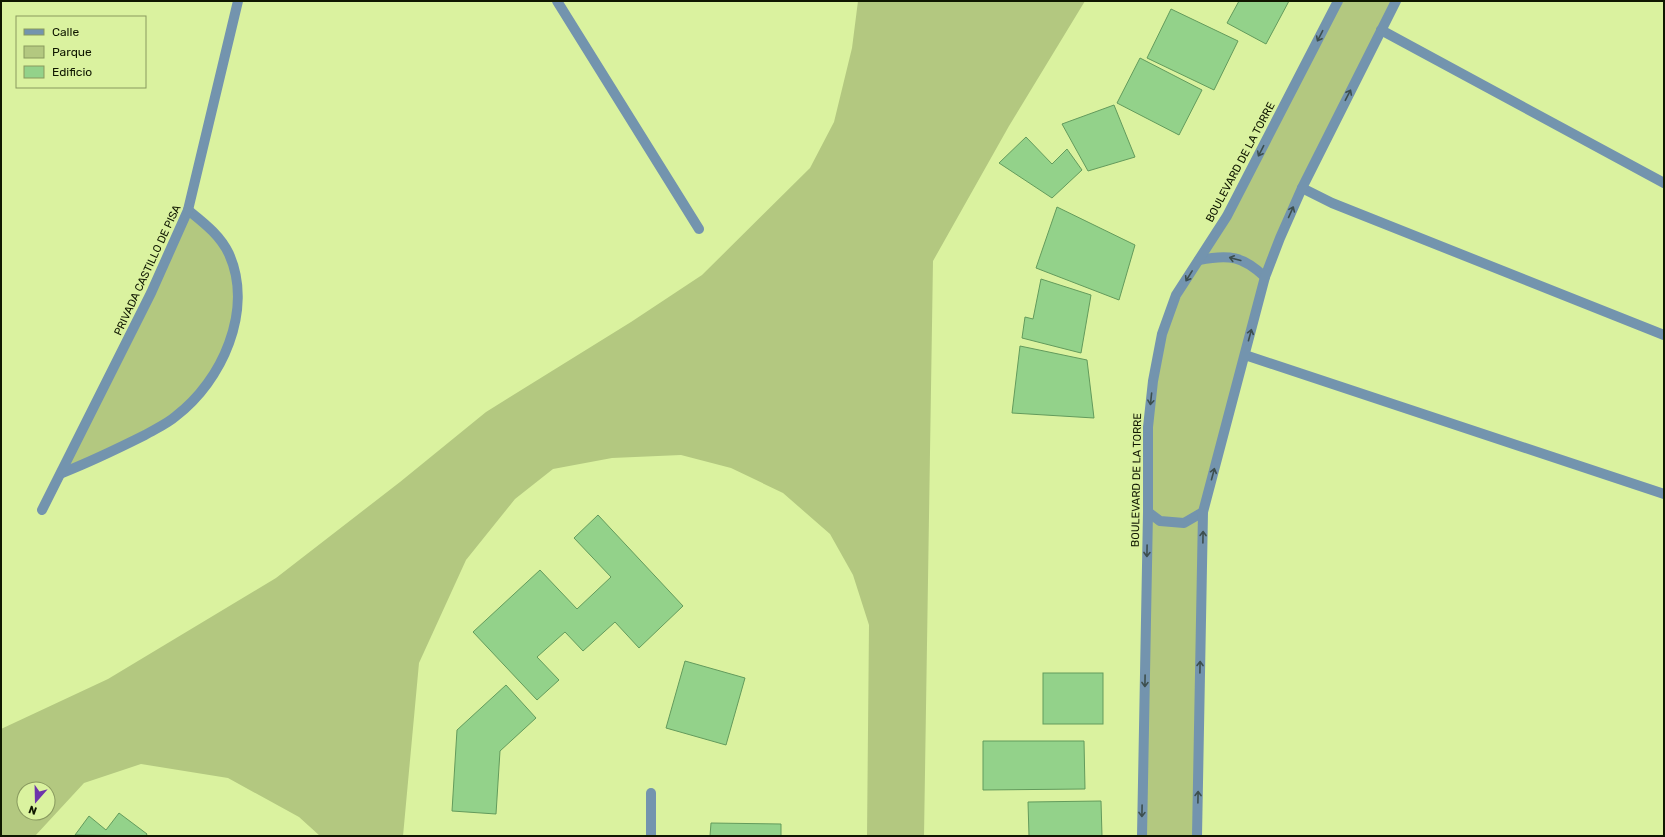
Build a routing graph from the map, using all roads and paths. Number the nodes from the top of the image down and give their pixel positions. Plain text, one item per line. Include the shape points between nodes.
1 (238, 1) edge
2 (557, 1) edge
3 (1338, 1) edge
4 (1396, 1) edge
5 (1381, 30) junction
6 (1664, 182) edge
7 (1302, 188) junction
8 (188, 210) junction
9 (699, 229) dead end
10 (1199, 260) junction
11 (1265, 277) junction
12 (1664, 335) edge
13 (1245, 355) junction
14 (62, 473) junction
15 (1664, 494) edge
16 (42, 510) dead end
17 (1148, 512) junction
18 (1203, 512) junction
19 (651, 793) dead end
20 (651, 836) edge
21 (1142, 836) edge
22 (1197, 836) edge

1 - 8 street, PRIVADA CASTILLO DE PISA
2 - 9 street
3 -> 10 street, BOULEVARD DE LA TORRE via 1227,216
4 - 5 street
5 - 6 street
7 -> 5 street
11 -> 7 street
7 - 12 street via 1332,203
8 - 14 street, PRIVADA CASTILLO DE PISA via 151,293
8 - 14 street, PRIVADA CASTILLO DE PISA via 212,229 229,253 237,279 239,306 234,332 221,362 200,393 176,417 117,449
11 -> 10 street via 1252,265 1234,258 1218,256
10 -> 17 street, BOULEVARD DE LA TORRE via 1176,295 1162,334 1148,427
13 -> 11 street
13 - 15 street
18 -> 13 street
14 - 16 street, PRIVADA CASTILLO DE PISA
17 - 18 street via 1160,521 1184,523
17 -> 21 street, BOULEVARD DE LA TORRE
22 -> 18 street
19 - 20 street

